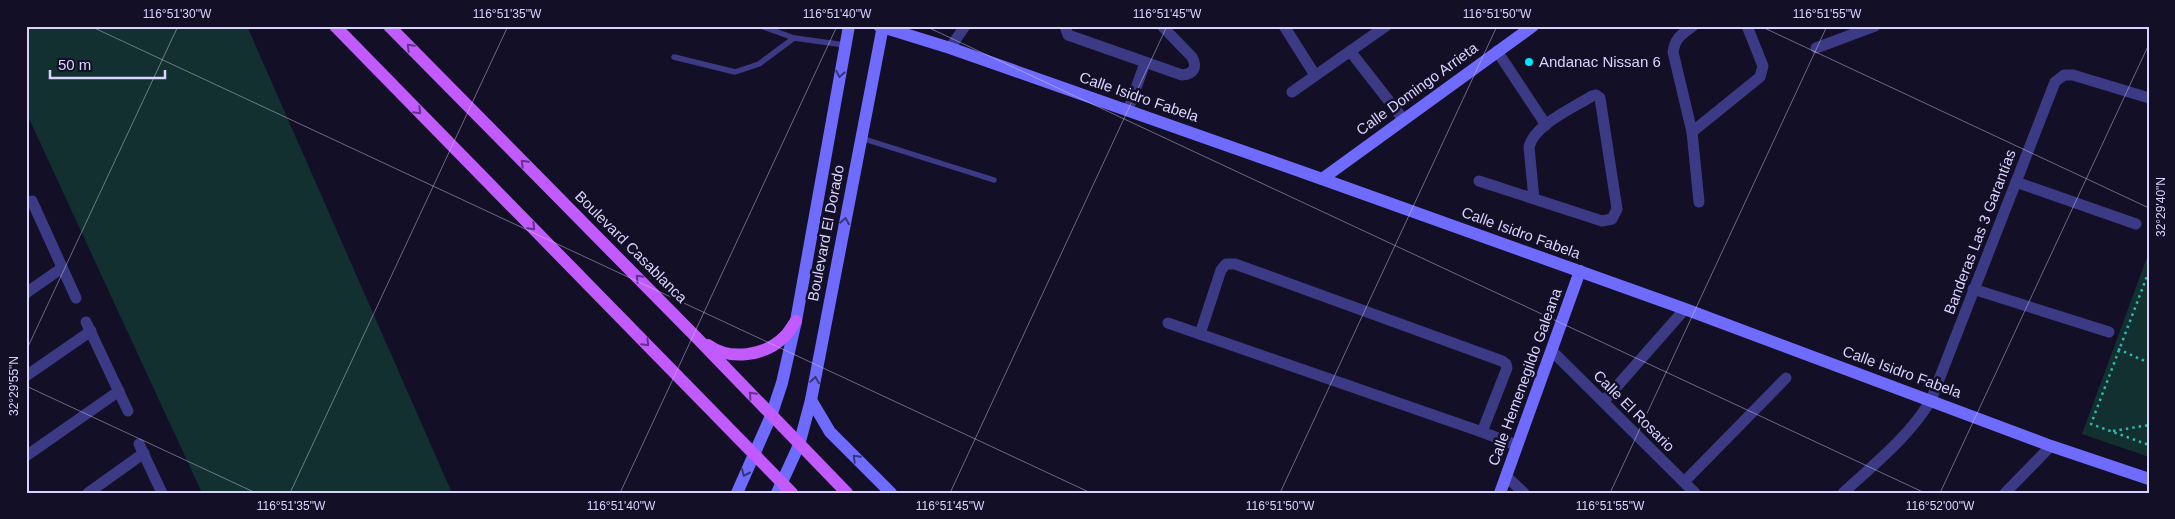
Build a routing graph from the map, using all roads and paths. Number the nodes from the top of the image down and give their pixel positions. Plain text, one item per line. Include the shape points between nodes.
1 (335, 26) edge
2 (389, 26) edge
3 (762, 26) edge
4 (849, 26) edge
5 (965, 26) edge
6 (1065, 26) edge
7 (1162, 26) edge
8 (1284, 26) edge
9 (1533, 26) edge
10 (1693, 26) edge
11 (1747, 26) edge
12 (1875, 26) edge
13 (882, 27) edge
14 (1380, 28) edge
15 (1845, 31) edge
16 (794, 38) junction
17 (845, 45) junction
18 (950, 48) junction
19 (1816, 48) dead end
20 (1350, 51) junction
21 (1497, 51) junction
22 (674, 58) dead end
23 (1146, 63) junction
24 (1315, 75) junction
25 (1292, 92) dead end
26 (2149, 98) edge
27 (1128, 110) junction
28 (1403, 119) junction
29 (1546, 125) junction
30 (1692, 132) junction
31 (861, 138) junction
32 (1322, 179) junction
33 (994, 180) dead end
34 (1479, 181) dead end
35 (2016, 182) junction
36 (1534, 199) junction
37 (1699, 202) dead end
38 (31, 208) edge
39 (2136, 224) dead end
40 (62, 268) junction
41 (2149, 271) edge
42 (1580, 272) junction
43 (1973, 289) junction
44 (26, 293) edge
45 (76, 298) dead end
46 (1685, 309) junction
47 (796, 321) junction
48 (1168, 323) dead end
49 (2109, 332) dead end
50 (1200, 334) junction
51 (696, 337) junction
52 (2118, 350) junction
53 (1552, 351) junction
54 (2149, 363) edge
55 (26, 376) edge
56 (1786, 378) dead end
57 (118, 391) junction
58 (811, 400) junction
59 (1931, 400) junction
60 (1604, 401) junction
61 (128, 411) dead end
62 (771, 416) junction
63 (2149, 425) edge
64 (1482, 432) junction
65 (2112, 432) junction
66 (2149, 444) edge
67 (799, 445) junction
68 (1516, 445) junction
69 (2051, 446) junction
70 (754, 453) junction
71 (26, 456) edge
72 (1506, 476) junction
73 (2149, 479) edge
74 (1684, 482) junction
75 (779, 488) edge
76 (88, 493) edge
77 (162, 493) edge
78 (736, 493) edge
79 (792, 493) edge
80 (847, 493) edge
81 (891, 493) edge
82 (1500, 493) edge
83 (1524, 493) edge
84 (1695, 493) edge
85 (1843, 493) edge
86 (2005, 493) edge

1 -> 70 main road
51 -> 2 main road, Boulevard Casablanca
3 - 16 lane
4 - 17 street, Boulevard El Dorado
5 - 18 street
6 - 23 street via 1068,35
7 - 23 street via 1192,57 1194,70 1182,75
8 - 24 street
9 - 21 street, Calle Domingo Arrieta
10 - 30 street via 1679,35 1673,52
11 - 30 street via 1763,66 1760,77
12 - 15 street
13 - 18 street, Calle Isidro Fabela
13 - 31 street, Boulevard El Dorado
14 - 20 street
15 - 19 street
16 - 17 lane
16 - 22 lane via 759,64 735,72
17 -> 47 street, Boulevard El Dorado
18 - 27 street, Calle Isidro Fabela
20 - 24 street
20 - 28 street
21 - 28 street, Calle Domingo Arrieta
21 - 29 street
23 - 27 street
24 - 25 street
26 - 35 street, Banderas Las 3 Garantías via 2073,75 2059,77
27 - 32 street, Calle Isidro Fabela
28 - 32 street, Calle Domingo Arrieta
29 - 36 street via 1535,133 1529,147
29 - 36 street via 1592,96 1600,98 1617,208 1612,219 1602,220
30 - 37 street
31 - 33 lane
58 -> 31 street, Boulevard El Dorado
32 - 42 street, Calle Isidro Fabela
34 - 36 street
35 - 39 street
35 - 43 street, Banderas Las 3 Garantías
38 - 40 street
40 - 44 street
40 - 45 street
41 - 52 path
42 - 46 street, Calle Isidro Fabela
42 - 53 street, Calle Hemenegildo Galeana
43 - 49 street
43 - 59 street, Banderas Las 3 Garantías
46 - 59 street, Calle Isidro Fabela
46 - 60 street
47 - 51 main road via 776,343 750,354 731,354 712,348
47 - 62 street, Boulevard El Dorado
48 - 50 street
50 - 64 street
50 - 64 street via 1221,270 1226,264 1235,264 1502,361 1507,368
62 -> 51 main road, Boulevard Casablanca
52 - 54 path
52 - 65 path via 2091,424
53 - 60 street, Calle El Rosario
53 - 68 street, Calle Hemenegildo Galeana
55 - 57 street via 88,327
56 - 74 street
57 - 61 street
57 - 71 street
58 - 67 street, Boulevard El Dorado
81 -> 58 street via 830,432
59 - 69 street, Calle Isidro Fabela
59 - 85 street, Banderas Las 3 Garantías via 1908,432
60 - 74 street, Calle El Rosario
62 - 67 main road, Boulevard Casablanca
62 - 70 street, Boulevard El Dorado
63 - 65 path
64 - 68 street
65 - 66 path
67 - 75 street, Boulevard El Dorado
67 - 80 main road, Boulevard Casablanca
68 - 72 street, Calle Hemenegildo Galeana
69 - 73 street, Calle Isidro Fabela
69 - 86 street
70 - 75 main road
70 -> 78 street, Boulevard El Dorado
72 - 82 street, Calle Hemenegildo Galeana
72 - 83 street
74 - 84 street, Calle El Rosario
75 - 79 main road
76 - 77 street via 141,448

